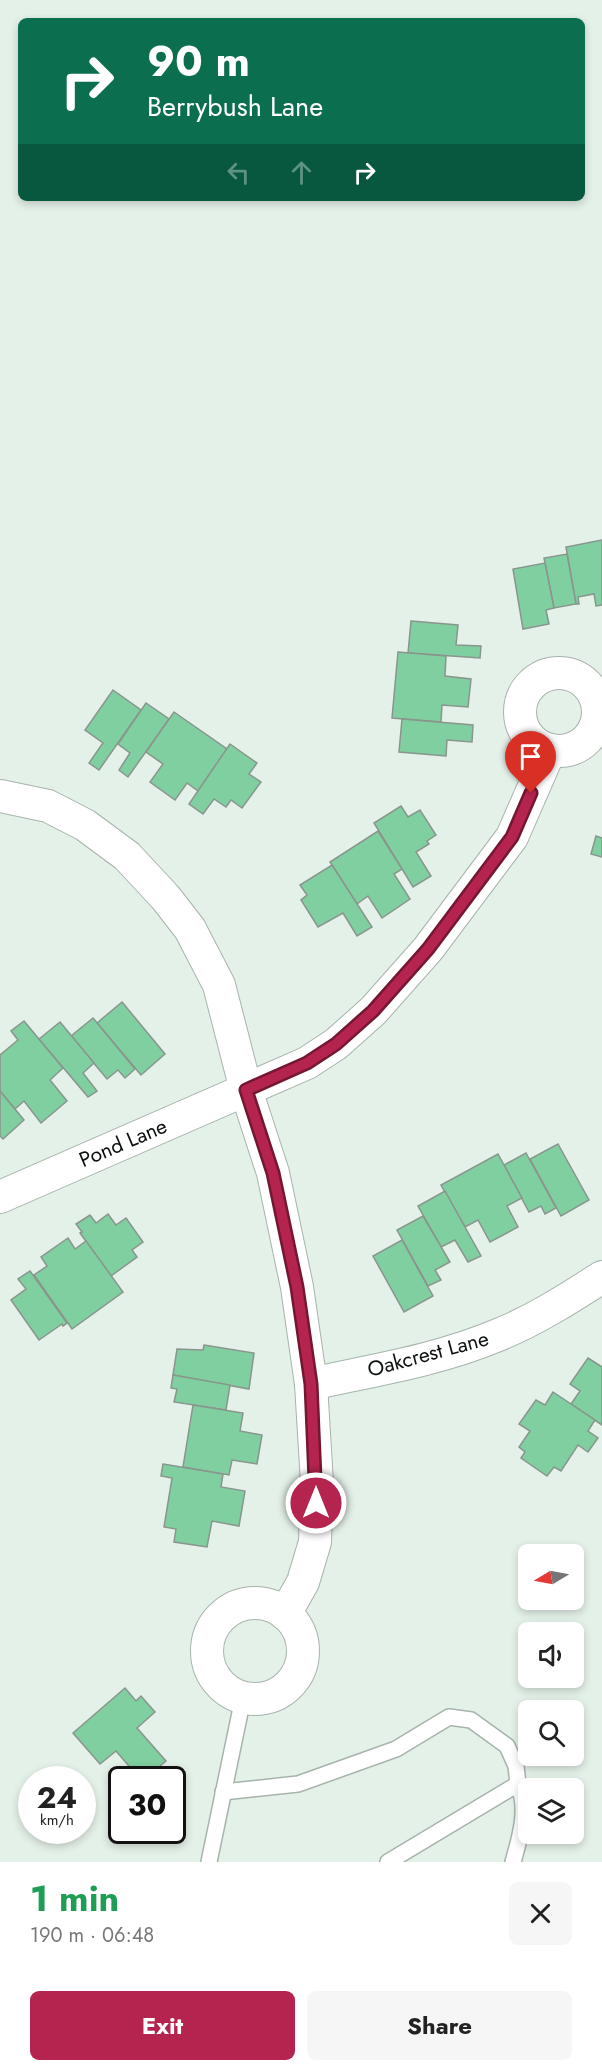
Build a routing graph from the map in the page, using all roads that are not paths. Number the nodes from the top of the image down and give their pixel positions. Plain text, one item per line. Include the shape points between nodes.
1 (550, 750) dead end
2 (0, 796) edge
3 (246, 1090) junction
4 (0, 1197) edge
5 (602, 1277) edge
6 (311, 1384) junction
7 (285, 1614) junction
8 (243, 1698) junction
9 (518, 1785) joint
10 (223, 1792) junction
11 (518, 1840) edge
12 (208, 1862) edge
13 (388, 1862) edge
14 (513, 1862) edge

1 - 3 street, Pond Lane via 512,837 428,949 373,1011 336,1044 307,1063
2 - 3 street via 48,806 85,825 127,856 166,898 190,929 219,985
3 - 4 street, Pond Lane
3 - 6 street via 273,1173 297,1287
5 - 6 street, Oakcrest Lane via 552,1310 498,1335 444,1354
6 - 7 street via 317,1483 315,1542 303,1582
7 - 8 street via 302,1641 303,1658 297,1673 275,1695
7 - 8 street via 256,1603 241,1605 216,1622 209,1636 209,1667 228,1692
8 - 10 lane
9 - 10 lane via 516,1766 507,1746 471,1720 449,1717 396,1749 298,1784
9 - 13 lane
10 - 12 lane
11 - 14 lane

